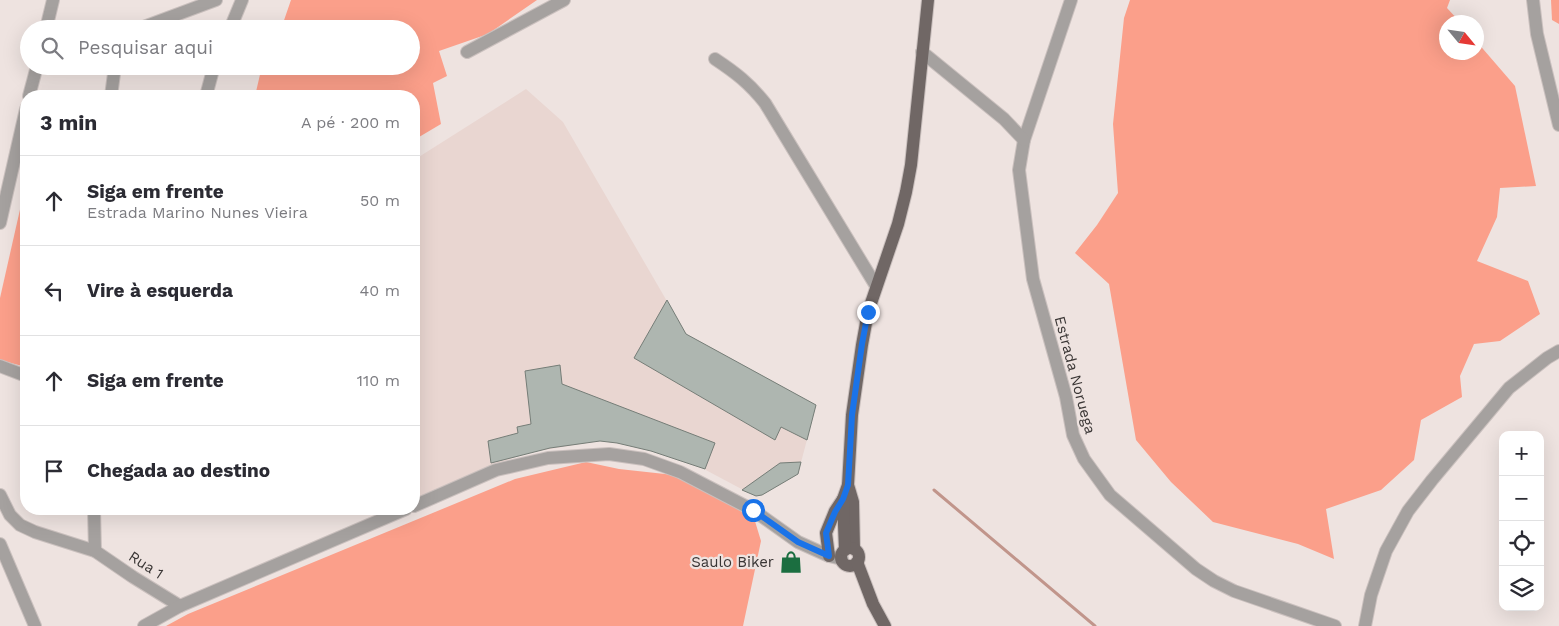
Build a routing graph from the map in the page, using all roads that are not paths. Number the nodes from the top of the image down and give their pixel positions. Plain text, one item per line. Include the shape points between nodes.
1 (53, 0) edge
2 (216, 0) edge
3 (242, 0) edge
4 (564, 0) edge
5 (928, 0) edge
6 (1072, 0) edge
7 (1533, 0) edge
8 (48, 20) edge
9 (162, 20) edge
10 (234, 20) edge
11 (467, 52) dead end
12 (922, 52) junction
13 (715, 60) dead end
14 (35, 75) edge
15 (114, 75) edge
16 (212, 75) edge
17 (31, 90) edge
18 (112, 90) edge
19 (208, 90) edge
20 (1559, 124) edge
21 (20, 135) edge
22 (1024, 140) junction
23 (0, 223) edge
24 (876, 286) junction
25 (1559, 352) edge
26 (0, 366) edge
27 (20, 374) edge
28 (848, 485) junction
29 (0, 495) edge
30 (843, 499) junction
31 (420, 503) edge
32 (94, 515) edge
33 (392, 515) edge
34 (0, 544) edge
35 (95, 551) junction
36 (846, 557) junction
37 (180, 606) junction
38 (35, 626) edge
39 (144, 626) edge
40 (885, 626) edge
41 (1335, 626) edge
42 (1365, 626) edge

1 - 8 street
2 - 9 street
3 - 10 street
4 - 11 street
5 - 12 main road
6 - 22 street, Estrada Noruega
7 - 20 street via 1537,34
12 - 22 street via 1004,119
12 - 24 main road via 906,192
13 - 24 street via 752,86 766,103
14 - 17 street
15 - 18 street
16 - 19 street
21 - 23 street
22 - 41 street, Estrada Noruega via 1019,170 1033,279 1073,434 1084,459 1110,495 1214,581
24 - 28 main road via 862,344 852,415
25 - 42 street via 1509,388 1408,511 1386,551 1371,595
26 - 27 street
28 - 30 main road
28 - 36 main road via 853,502
29 - 35 street, Rua 1 via 10,515 20,525
30 - 36 main road
30 - 36 main road via 826,533
31 - 36 street via 496,470 548,458 609,454 644,460 680,472 753,510 798,542
32 - 35 street
33 - 37 street
34 - 38 street
35 - 37 street, Rua 1
36 - 40 main road via 865,596 874,604
37 - 39 street

